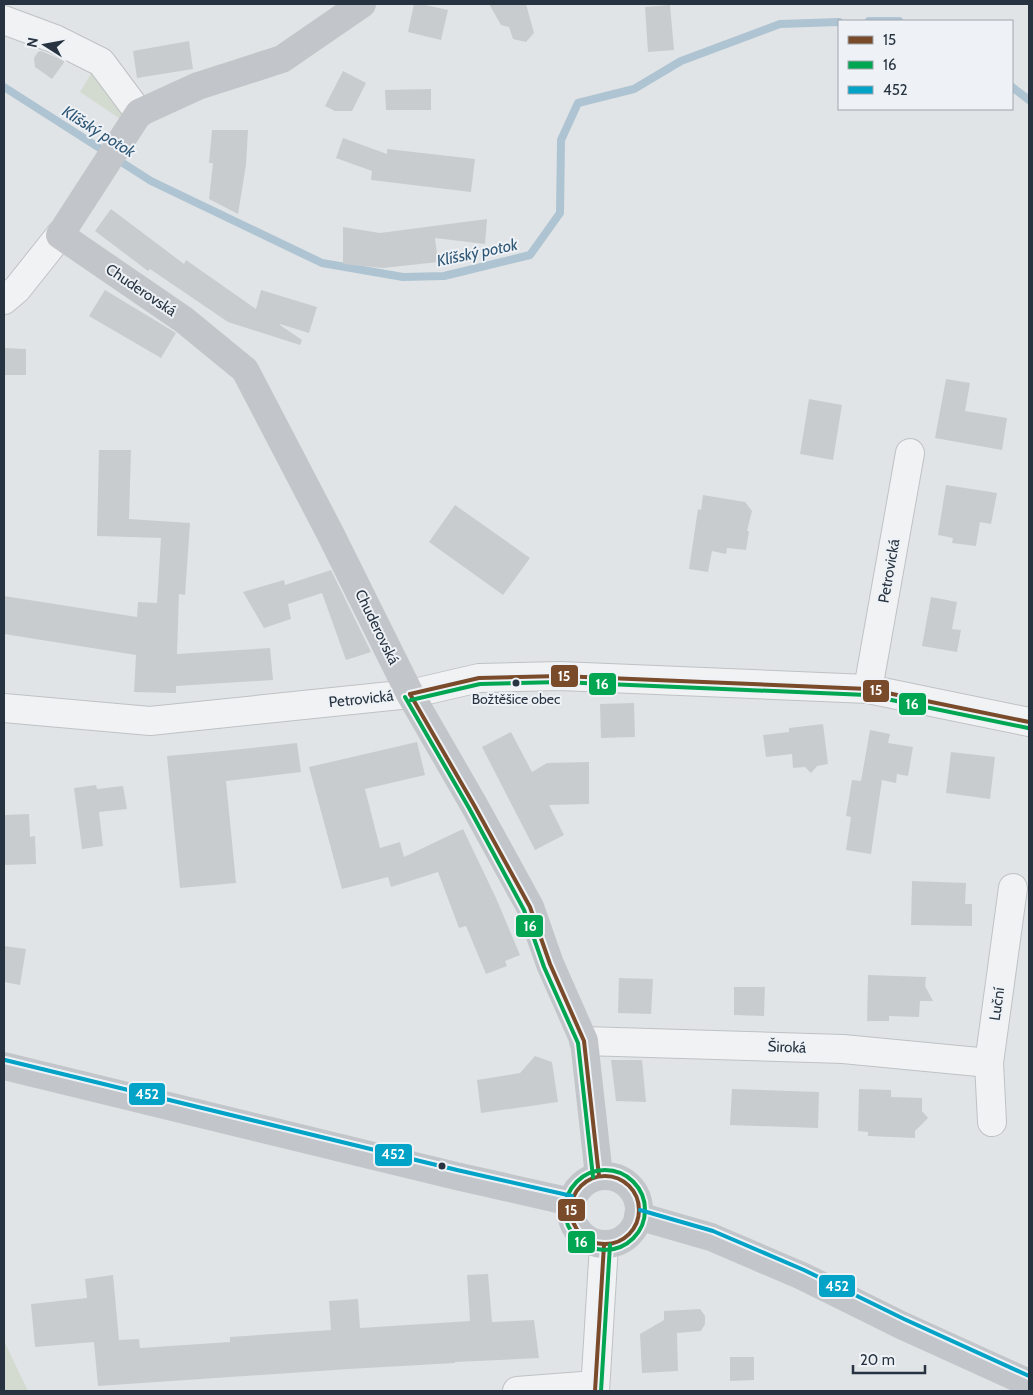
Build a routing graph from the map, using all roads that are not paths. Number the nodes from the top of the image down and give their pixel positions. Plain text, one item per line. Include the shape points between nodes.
1 (362, 4) edge
2 (4, 20) edge
3 (139, 113) junction
4 (60, 235) junction
5 (4, 300) edge
6 (910, 453) dead end
7 (868, 689) junction
8 (410, 694) junction
9 (4, 708) edge
10 (1029, 722) edge
11 (1013, 888) dead end
12 (584, 1041) junction
13 (989, 1064) junction
14 (4, 1066) edge
15 (992, 1122) dead end
16 (599, 1176) junction
17 (571, 1202) junction
18 (638, 1216) junction
19 (604, 1245) junction
20 (1029, 1383) edge
21 (595, 1388) edge
22 (517, 1391) edge

1 - 3 street via 282,58 198,86
2 - 3 street via 55,39 101,62
3 - 4 street
4 - 5 street via 17,289
4 - 8 street, Chuderovská via 184,320 245,370
6 - 7 street, Petrovická
7 - 8 street, Petrovická via 560,676 479,678
7 - 10 street, Petrovická
8 - 9 street, Petrovická via 150,721
8 - 12 street via 530,907 550,964
11 - 13 street, Luční
12 - 13 street, Široká via 844,1049
12 - 16 street
13 - 15 street, Luční
14 - 17 street
16 - 17 street via 577,1190
16 - 18 street via 624,1182 633,1191 638,1203
17 - 19 street via 571,1217 578,1231 589,1241
18 - 19 street via 627,1237
18 - 20 street via 711,1237 802,1276
19 - 21 street
21 - 22 street

